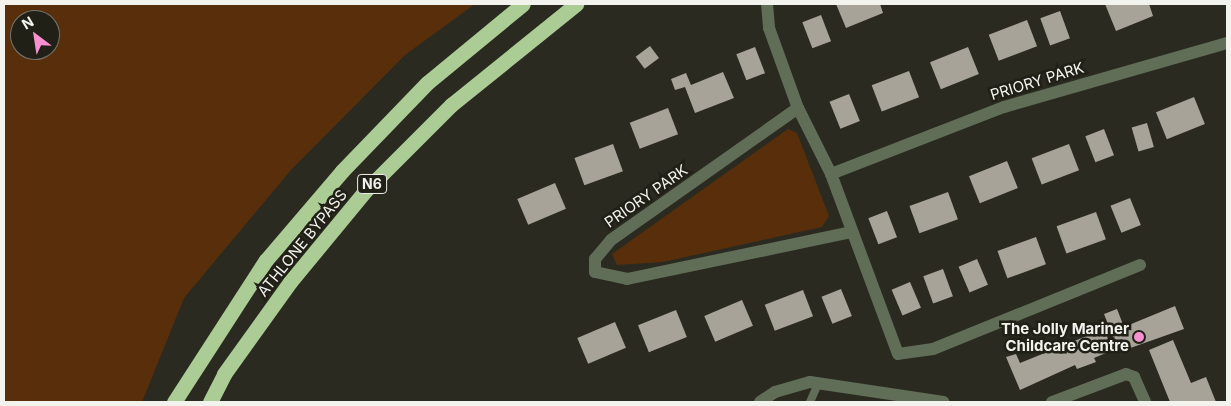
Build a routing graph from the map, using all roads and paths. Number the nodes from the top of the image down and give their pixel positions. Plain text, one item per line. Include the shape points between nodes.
1 (523, 4) edge
2 (576, 4) edge
3 (767, 4) edge
4 (1227, 43) edge
5 (798, 108) junction
6 (831, 174) junction
7 (852, 232) junction
8 (1140, 265) dead end
9 (814, 383) junction
10 (174, 402) edge
11 (210, 402) edge
12 (760, 402) edge
13 (810, 402) edge
14 (944, 402) edge
15 (1052, 402) edge
16 (1145, 402) edge

1 - 10 highway, ATHLONE BYPASS / N6 via 427,83 342,171 266,260
2 - 11 highway, ATHLONE BYPASS / N6 via 451,105 366,191 290,282 224,374
3 - 5 street via 769,28
4 - 6 street, PRIORY PARK via 1004,107
5 - 6 street
5 - 7 street, PRIORY PARK via 611,240 595,259 595,272 627,280
6 - 7 street
7 - 8 street via 898,354 933,349
9 - 12 street via 775,392
9 - 13 lane
9 - 14 street
15 - 16 street via 1126,374 1134,377

